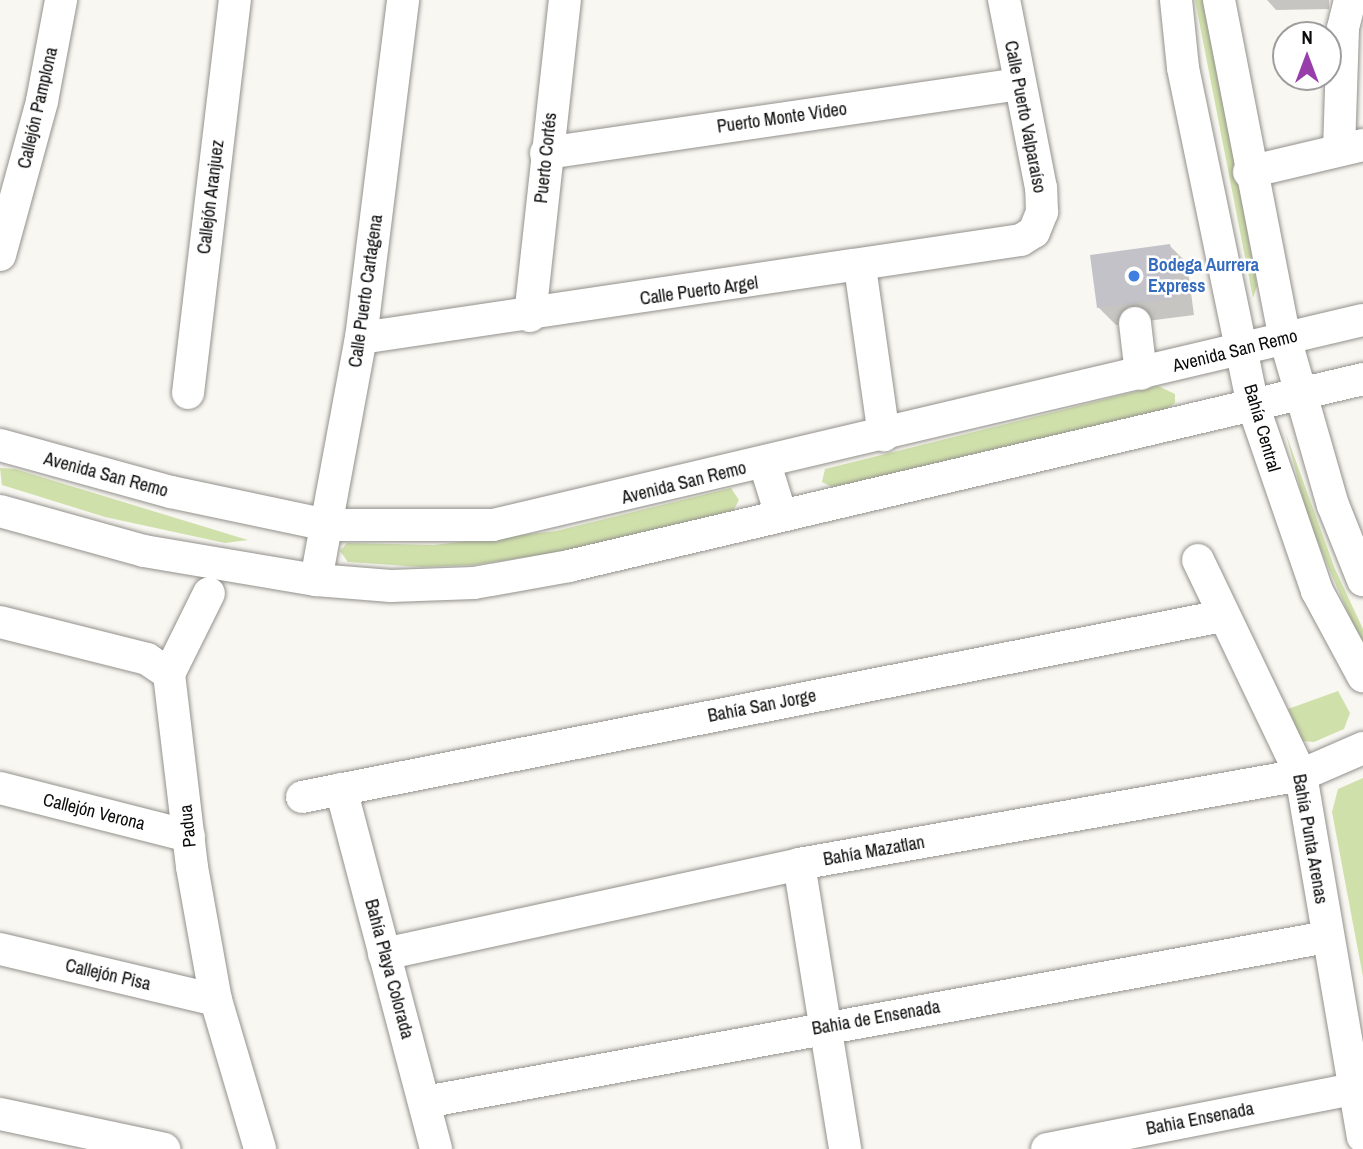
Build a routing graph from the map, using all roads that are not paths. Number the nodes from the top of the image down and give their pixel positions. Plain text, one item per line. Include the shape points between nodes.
1 (61, 0) edge
2 (235, 0) edge
3 (403, 0) edge
4 (565, 0) edge
5 (1003, 0) edge
6 (1176, 0) edge
7 (1219, 0) edge
8 (1350, 0) edge
9 (1018, 85) junction
10 (1351, 147) edge
11 (546, 153) junction
12 (1249, 172) junction
13 (1034, 232) joint
14 (0, 255) edge
15 (860, 267) junction
16 (530, 316) junction
17 (1363, 320) edge
18 (1135, 323) dead end
19 (361, 338) junction
20 (1284, 338) junction
21 (1240, 350) junction
22 (1141, 374) junction
23 (1363, 379) edge
24 (188, 393) dead end
25 (1300, 393) junction
26 (1253, 405) junction
27 (884, 435) junction
28 (0, 444) edge
29 (765, 464) junction
30 (0, 511) edge
31 (781, 515) junction
32 (327, 524) junction
33 (1199, 560) dead end
34 (1361, 570) edge
35 (316, 580) junction
36 (209, 593) dead end
37 (1222, 616) junction
38 (0, 622) edge
39 (169, 674) junction
40 (1363, 677) edge
41 (1363, 748) edge
42 (1301, 775) junction
43 (0, 788) edge
44 (341, 789) junction
45 (302, 797) dead end
46 (189, 836) junction
47 (799, 864) junction
48 (1327, 937) junction
49 (0, 949) edge
50 (384, 954) junction
51 (216, 999) junction
52 (824, 1027) junction
53 (1353, 1089) junction
54 (425, 1102) junction
55 (0, 1114) edge
56 (1363, 1137) edge
57 (164, 1149) edge
58 (260, 1149) edge
59 (436, 1149) edge
60 (845, 1149) edge
61 (1047, 1149) edge

1 - 14 street, Callejón Pamplona via 42,101
2 - 24 street, Callejón Aranjuez
3 - 19 street, Calle Puerto Cartagena
4 - 11 street, Puerto Cortés
5 - 9 street, Calle Puerto Valparaíso
6 - 21 street, Bahía Central via 1183,68
7 - 12 street
8 - 10 street via 1343,28
9 - 11 street, Puerto Monte Video
9 - 13 street, Calle Puerto Valparaíso via 1041,188 1042,212
10 - 12 street
11 - 16 street, Puerto Cortés
12 - 20 street
13 - 15 street, Calle Puerto Argel via 1007,244
15 - 16 street, Calle Puerto Argel
15 - 27 street
16 - 19 street, Calle Puerto Argel
17 - 20 street, Avenida San Remo
18 - 22 street
19 - 32 street, Calle Puerto Cartagena
20 - 21 street, Avenida San Remo
20 - 25 street
21 - 22 street, Avenida San Remo
21 - 26 street, Bahía Central
22 - 27 street, Avenida San Remo
23 - 25 street
25 - 26 street
25 - 34 street
26 - 31 street
26 - 40 street, Bahía Central via 1317,591
27 - 29 street, Avenida San Remo
28 - 32 street, Avenida San Remo via 171,492
29 - 31 street
29 - 32 street, Avenida San Remo via 493,525
30 - 35 street via 144,551
31 - 35 street via 569,566 474,583 391,586
32 - 35 street, Calle Puerto Cartagena
33 - 37 street, Bahía Punta Arenas
36 - 39 street
37 - 42 street, Bahía Punta Arenas
37 - 44 street, Bahía San Jorge
38 - 39 street via 147,659
39 - 46 street, Padua
41 - 42 street, Bahía Mazatlan
42 - 47 street, Bahía Mazatlan
42 - 48 street, Bahía Punta Arenas
43 - 46 street, Callejón Verona
44 - 45 street, Bahía San Jorge
44 - 50 street, Bahía Playa Colorada
46 - 51 street, Padua
47 - 50 street, Bahía Mazatlan
47 - 52 street
48 - 52 street, Bahia de Ensenada
48 - 53 street, Bahía Punta Arenas
49 - 51 street, Callejón Pisa
50 - 54 street, Bahía Playa Colorada
51 - 58 street, Padua
52 - 54 street, Bahia de Ensenada
52 - 60 street
53 - 56 street, Bahía Punta Arenas
53 - 61 street, Bahia Ensenada
54 - 59 street, Bahía Playa Colorada
55 - 57 street

